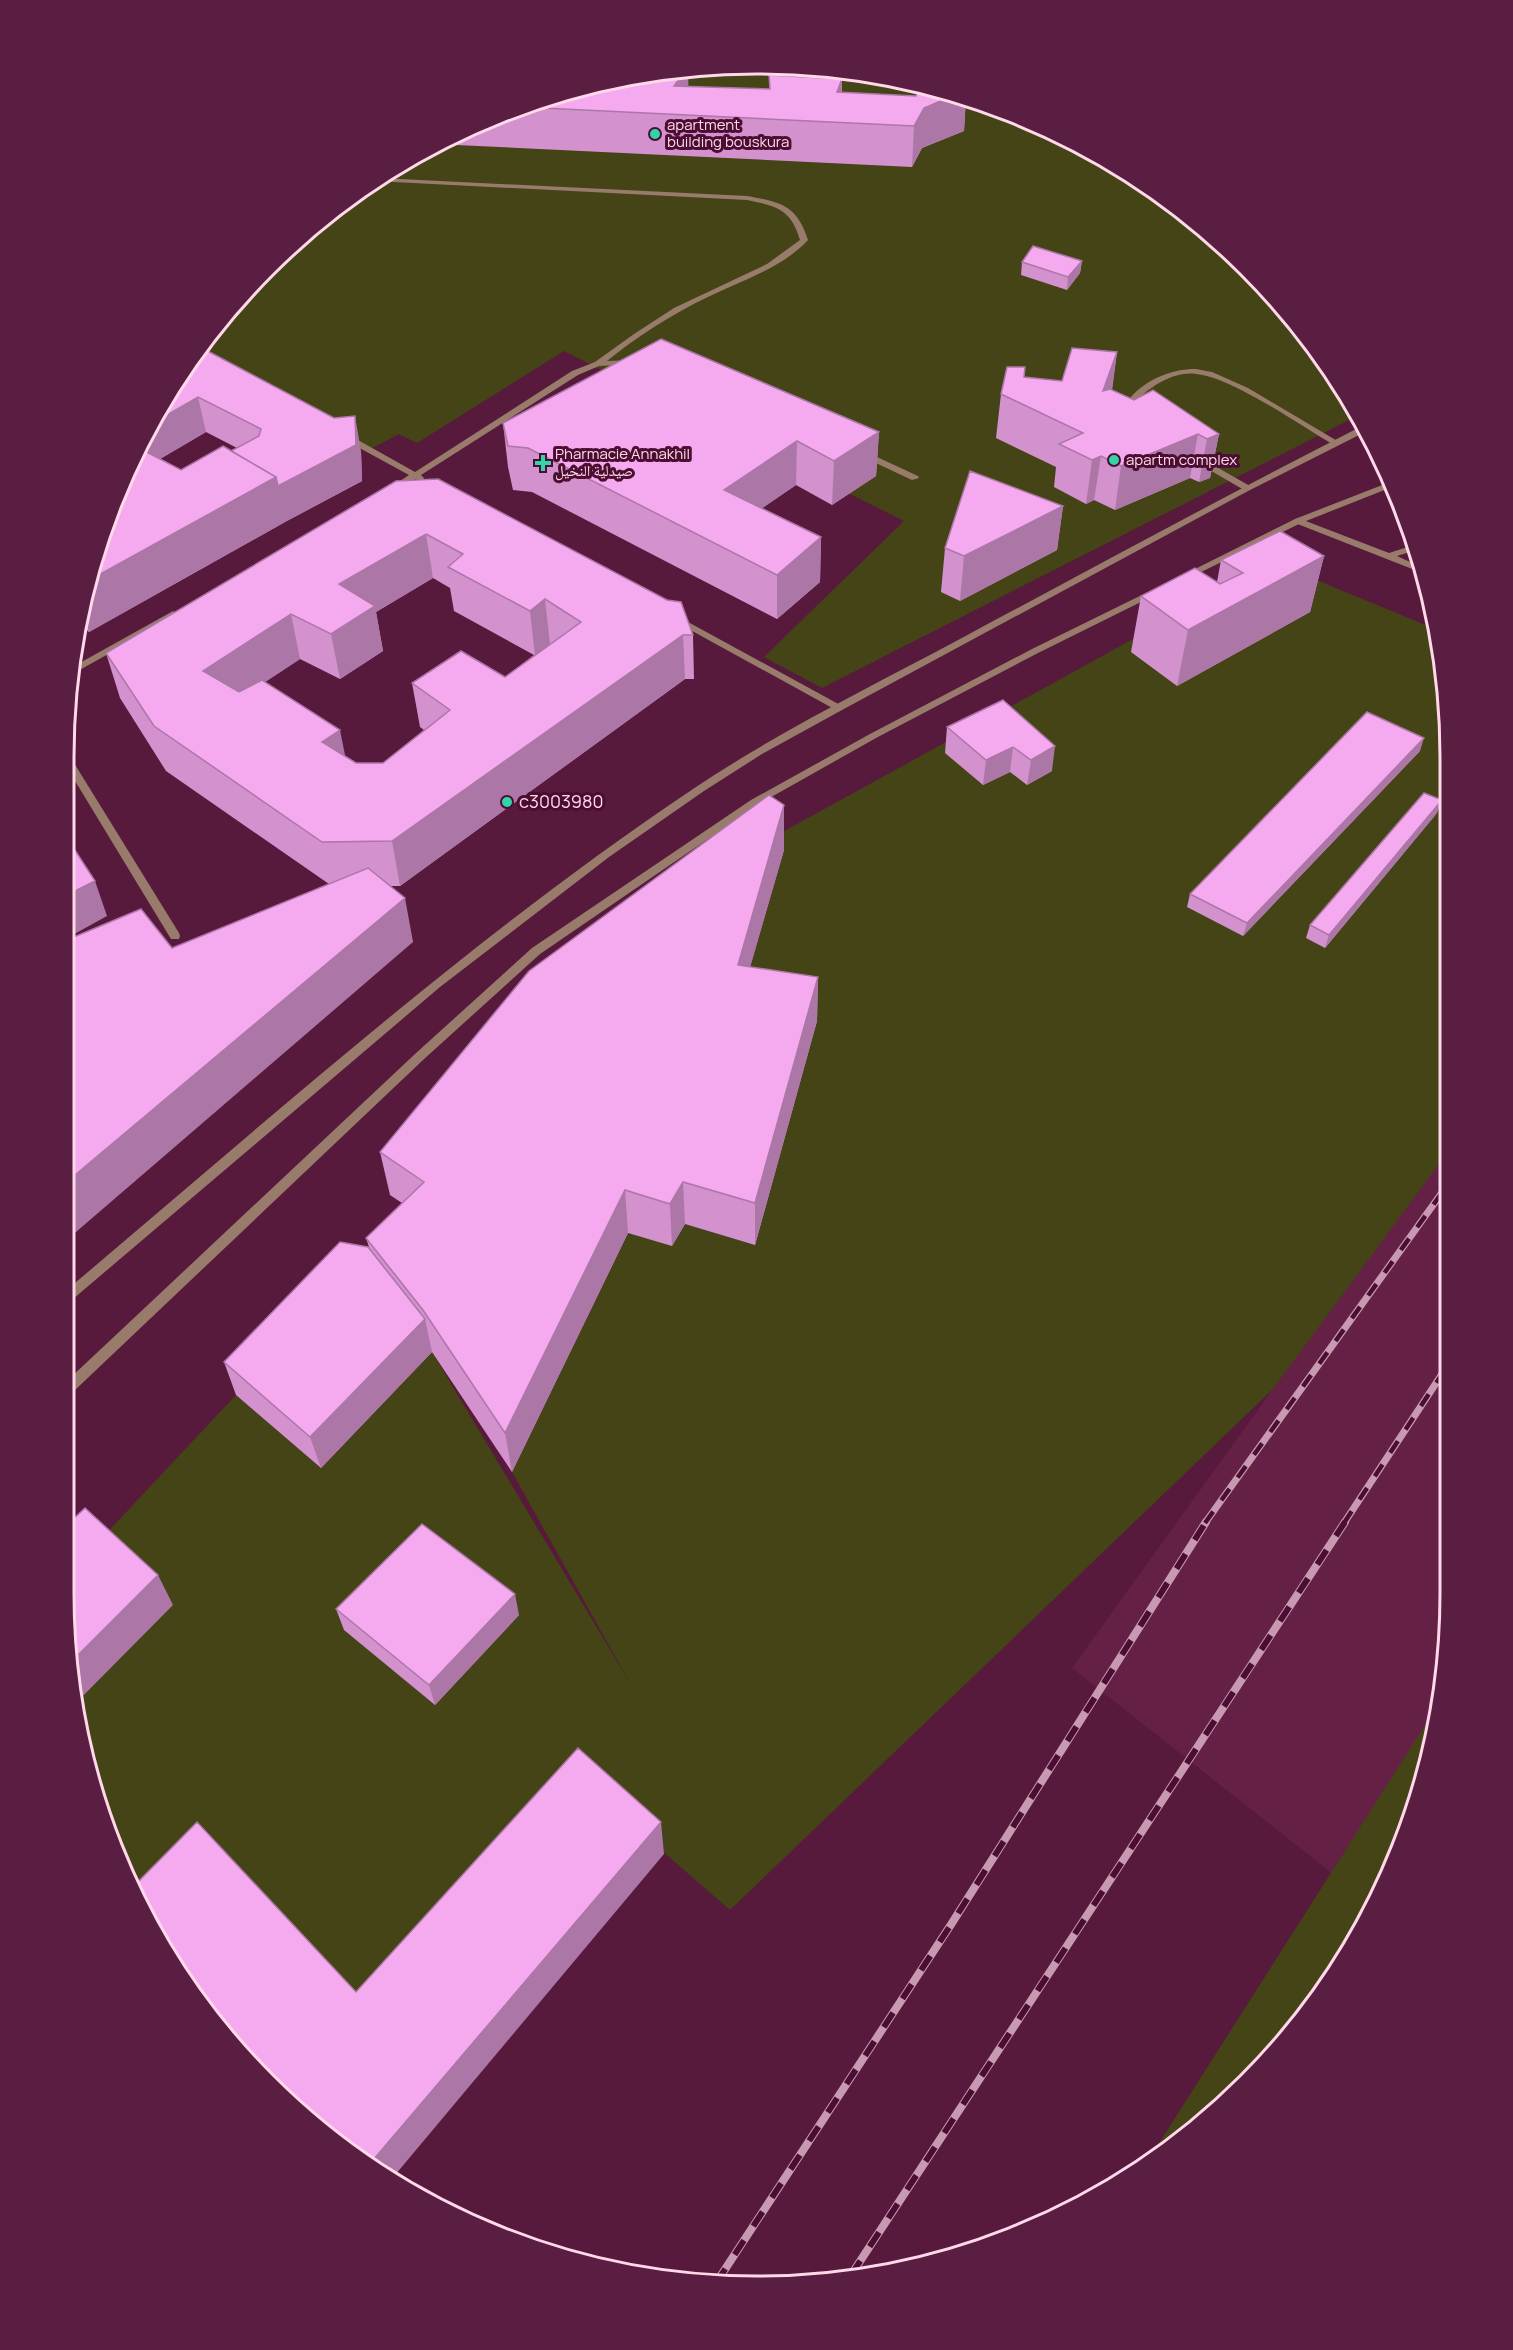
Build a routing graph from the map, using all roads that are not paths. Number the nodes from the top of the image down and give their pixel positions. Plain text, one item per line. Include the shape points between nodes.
1 (390, 181) edge
2 (645, 362) edge
3 (598, 364) junction
4 (1149, 424) edge
5 (333, 430) edge
6 (1357, 432) edge
7 (1335, 442) junction
8 (850, 448) edge
9 (1194, 456) edge
10 (416, 476) junction
11 (915, 478) dead end
12 (426, 482) edge
13 (1384, 487) edge
14 (1246, 488) junction
15 (385, 494) edge
16 (1298, 521) junction
17 (1407, 550) edge
18 (1389, 556) junction
19 (1412, 566) edge
20 (1172, 583) edge
21 (1161, 588) edge
22 (177, 612) edge
23 (664, 612) edge
24 (79, 667) edge
25 (839, 708) junction
26 (74, 771) edge
27 (175, 936) dead end
28 (74, 1291) edge
29 (74, 1382) edge

1 - 3 street via 747,198 792,212 804,240 790,254 662,317
2 - 3 street
3 - 10 street via 575,373
4 - 7 street via 1136,411 1134,398 1161,378 1197,371 1225,381
5 - 10 street
6 - 7 street
7 - 14 street
8 - 11 street
9 - 14 street
10 - 12 street
10 - 15 street
13 - 16 street
14 - 25 street
16 - 18 street
16 - 20 street
17 - 18 street
18 - 19 street
21 - 29 street via 873,736 755,802 536,951
22 - 24 street
23 - 25 street
25 - 28 street via 758,752 605,854 436,984
26 - 27 street

